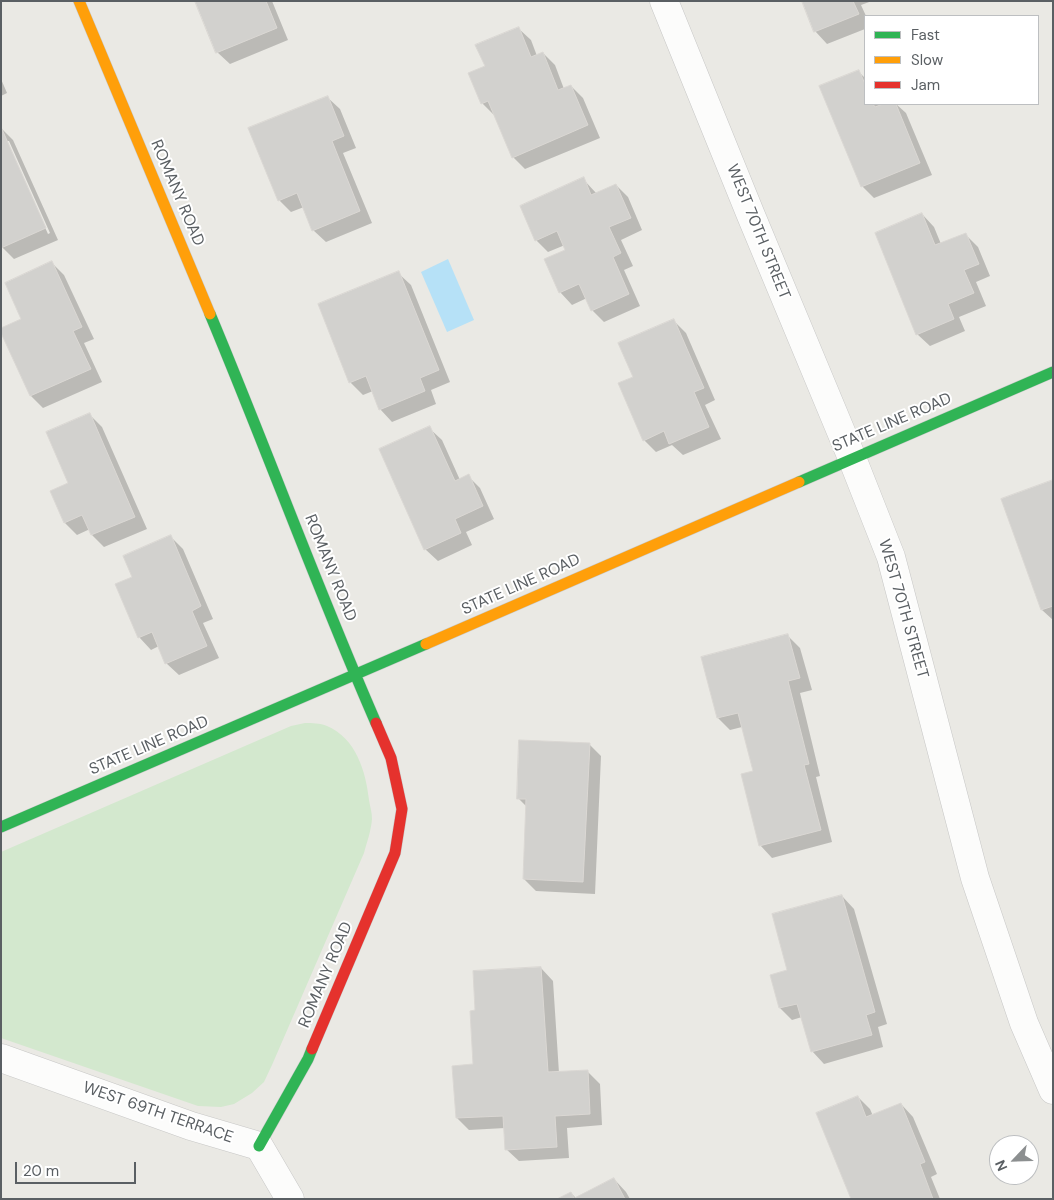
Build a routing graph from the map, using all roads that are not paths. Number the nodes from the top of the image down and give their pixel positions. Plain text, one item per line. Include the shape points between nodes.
1 (79, 1) edge
2 (664, 1) edge
3 (1053, 372) edge
4 (852, 458) junction
5 (355, 675) junction
6 (1, 827) edge
7 (1, 1058) edge
8 (1053, 1090) edge
9 (259, 1146) junction
10 (290, 1199) edge

1 - 5 street, ROMANY ROAD via 245,398
2 - 4 street, WEST 70TH STREET
3 - 4 street, STATE LINE ROAD
4 - 5 street, STATE LINE ROAD
4 - 8 street, WEST 70TH STREET via 891,557 976,878 1024,1023
5 - 6 street, STATE LINE ROAD
5 - 9 street, ROMANY ROAD via 391,758 402,809 395,853 308,1059
7 - 9 street, WEST 69TH TERRACE via 191,1126
9 - 10 street

